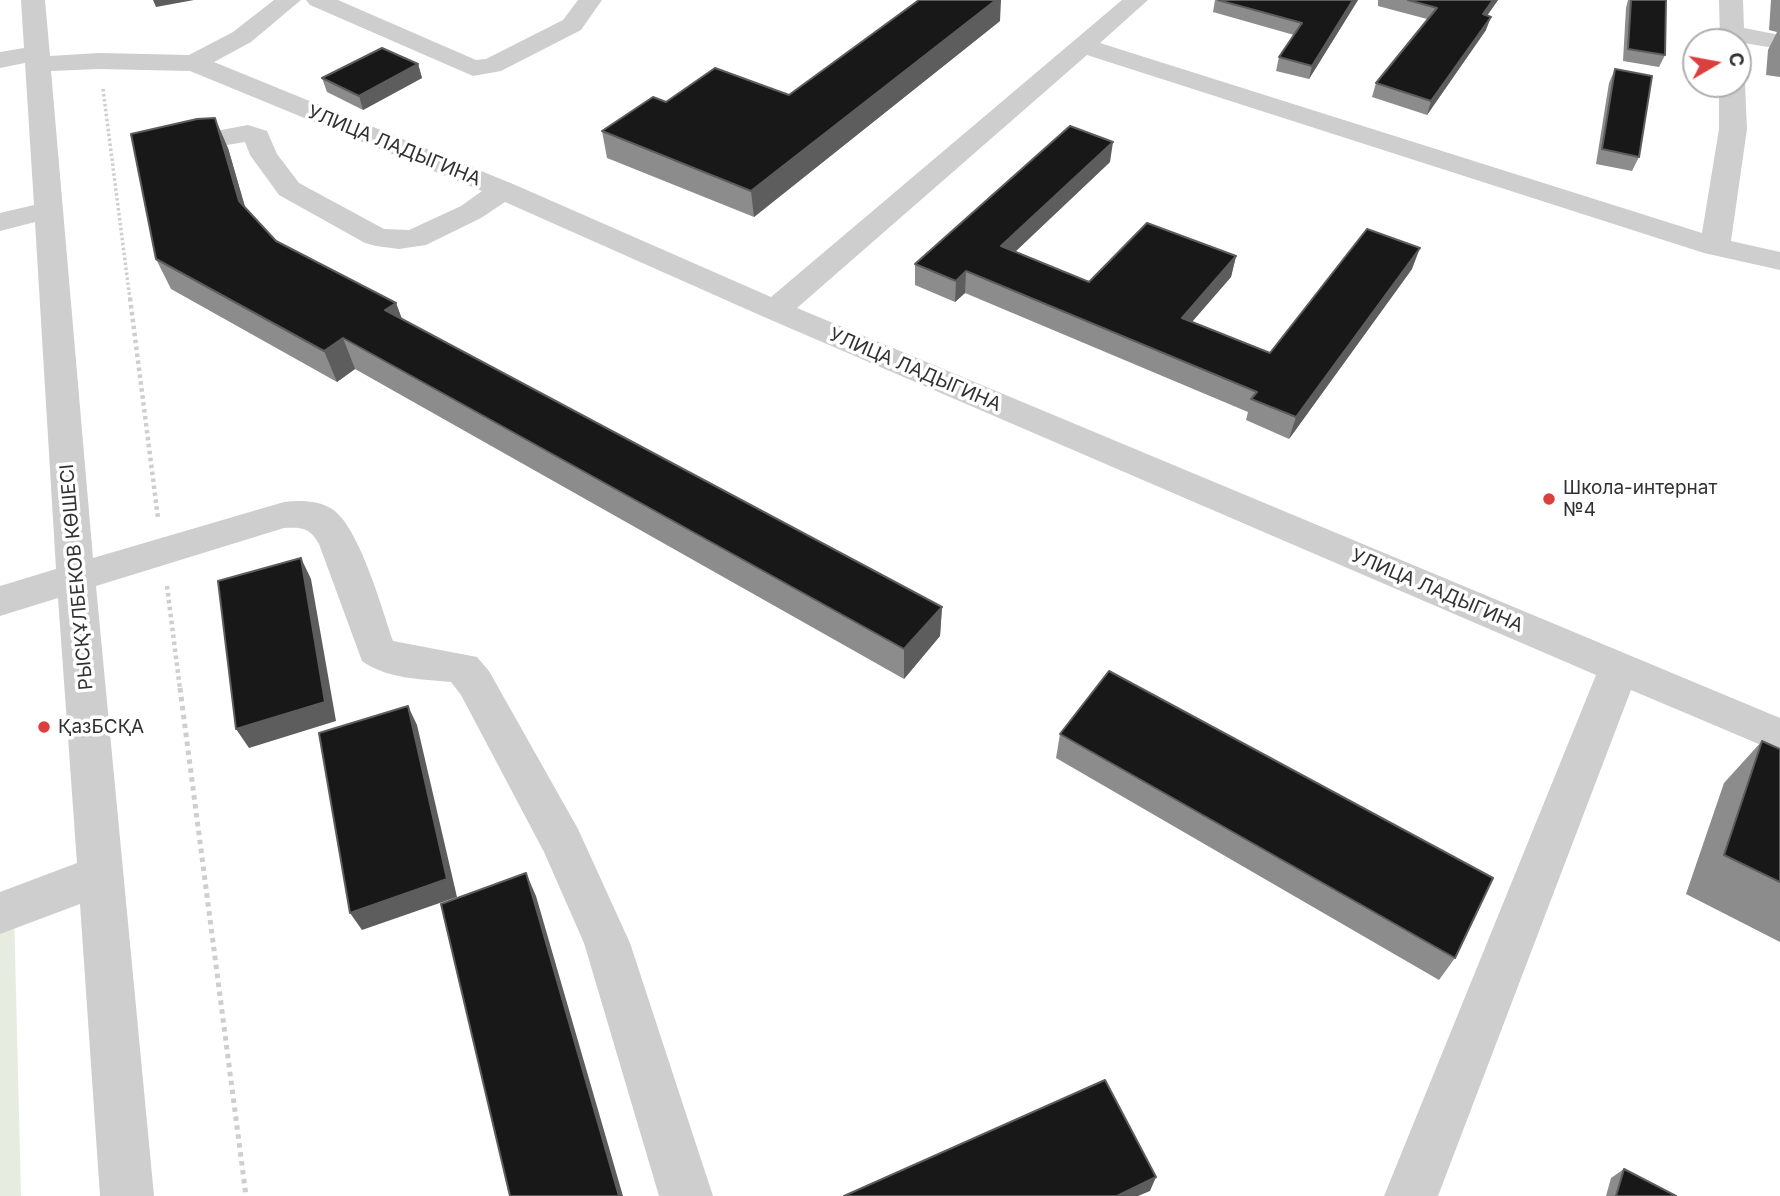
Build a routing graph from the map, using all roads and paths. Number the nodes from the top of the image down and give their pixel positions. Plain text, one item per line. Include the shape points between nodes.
1 (33, 0) edge
2 (289, 0) edge
3 (318, 0) edge
4 (590, 0) edge
5 (1136, 0) edge
6 (1731, 0) edge
7 (1732, 28) edge
8 (1752, 39) edge
9 (1780, 42) edge
10 (1083, 46) junction
11 (38, 58) junction
12 (0, 60) edge
13 (99, 61) junction
14 (194, 63) junction
15 (1732, 98) edge
16 (215, 139) edge
17 (503, 190) junction
18 (48, 210) junction
19 (0, 222) edge
20 (1716, 247) junction
21 (1780, 261) edge
22 (775, 310) junction
23 (163, 552) junction
24 (76, 580) junction
25 (0, 601) edge
26 (1619, 668) junction
27 (1780, 736) edge
28 (101, 875) junction
29 (0, 913) edge
30 (127, 1196) edge
31 (246, 1196) edge
32 (686, 1196) edge
33 (1411, 1196) edge

1 - 11 street, РЫСҚҰЛБЕКОВ КӨШЕСІ
2 - 14 street via 242,37
3 - 4 street via 473,68 492,66 572,25
5 - 10 street
6 - 7 street
8 - 9 street
10 - 20 street
10 - 22 street
11 - 12 street, УЛИЦА ЛАДЫГИНА
11 - 13 street, УЛИЦА ЛАДЫГИНА
11 - 18 street, РЫСҚҰЛБЕКОВ КӨШЕСІ
13 - 14 street, УЛИЦА ЛАДЫГИНА
13 - 23 path
14 - 17 street, УЛИЦА ЛАДЫГИНА
15 - 20 street via 1733,129
16 - 17 street via 248,133 257,137 289,189 376,237 415,239 471,212
17 - 22 street, УЛИЦА ЛАДЫГИНА
18 - 19 street
18 - 24 street, РЫСҚҰЛБЕКОВ КӨШЕСІ
20 - 21 street
22 - 26 street, УЛИЦА ЛАДЫГИНА
23 - 24 street
23 - 31 path
23 - 32 street via 284,515 302,513 322,520 339,545 376,650 387,658 463,668 562,843 607,943
24 - 25 street
24 - 28 street, РЫСҚҰЛБЕКОВ КӨШЕСІ
26 - 27 street, УЛИЦА ЛАДЫГИНА
26 - 33 street
28 - 29 street
28 - 30 street, РЫСҚҰЛБЕКОВ КӨШЕСІ

